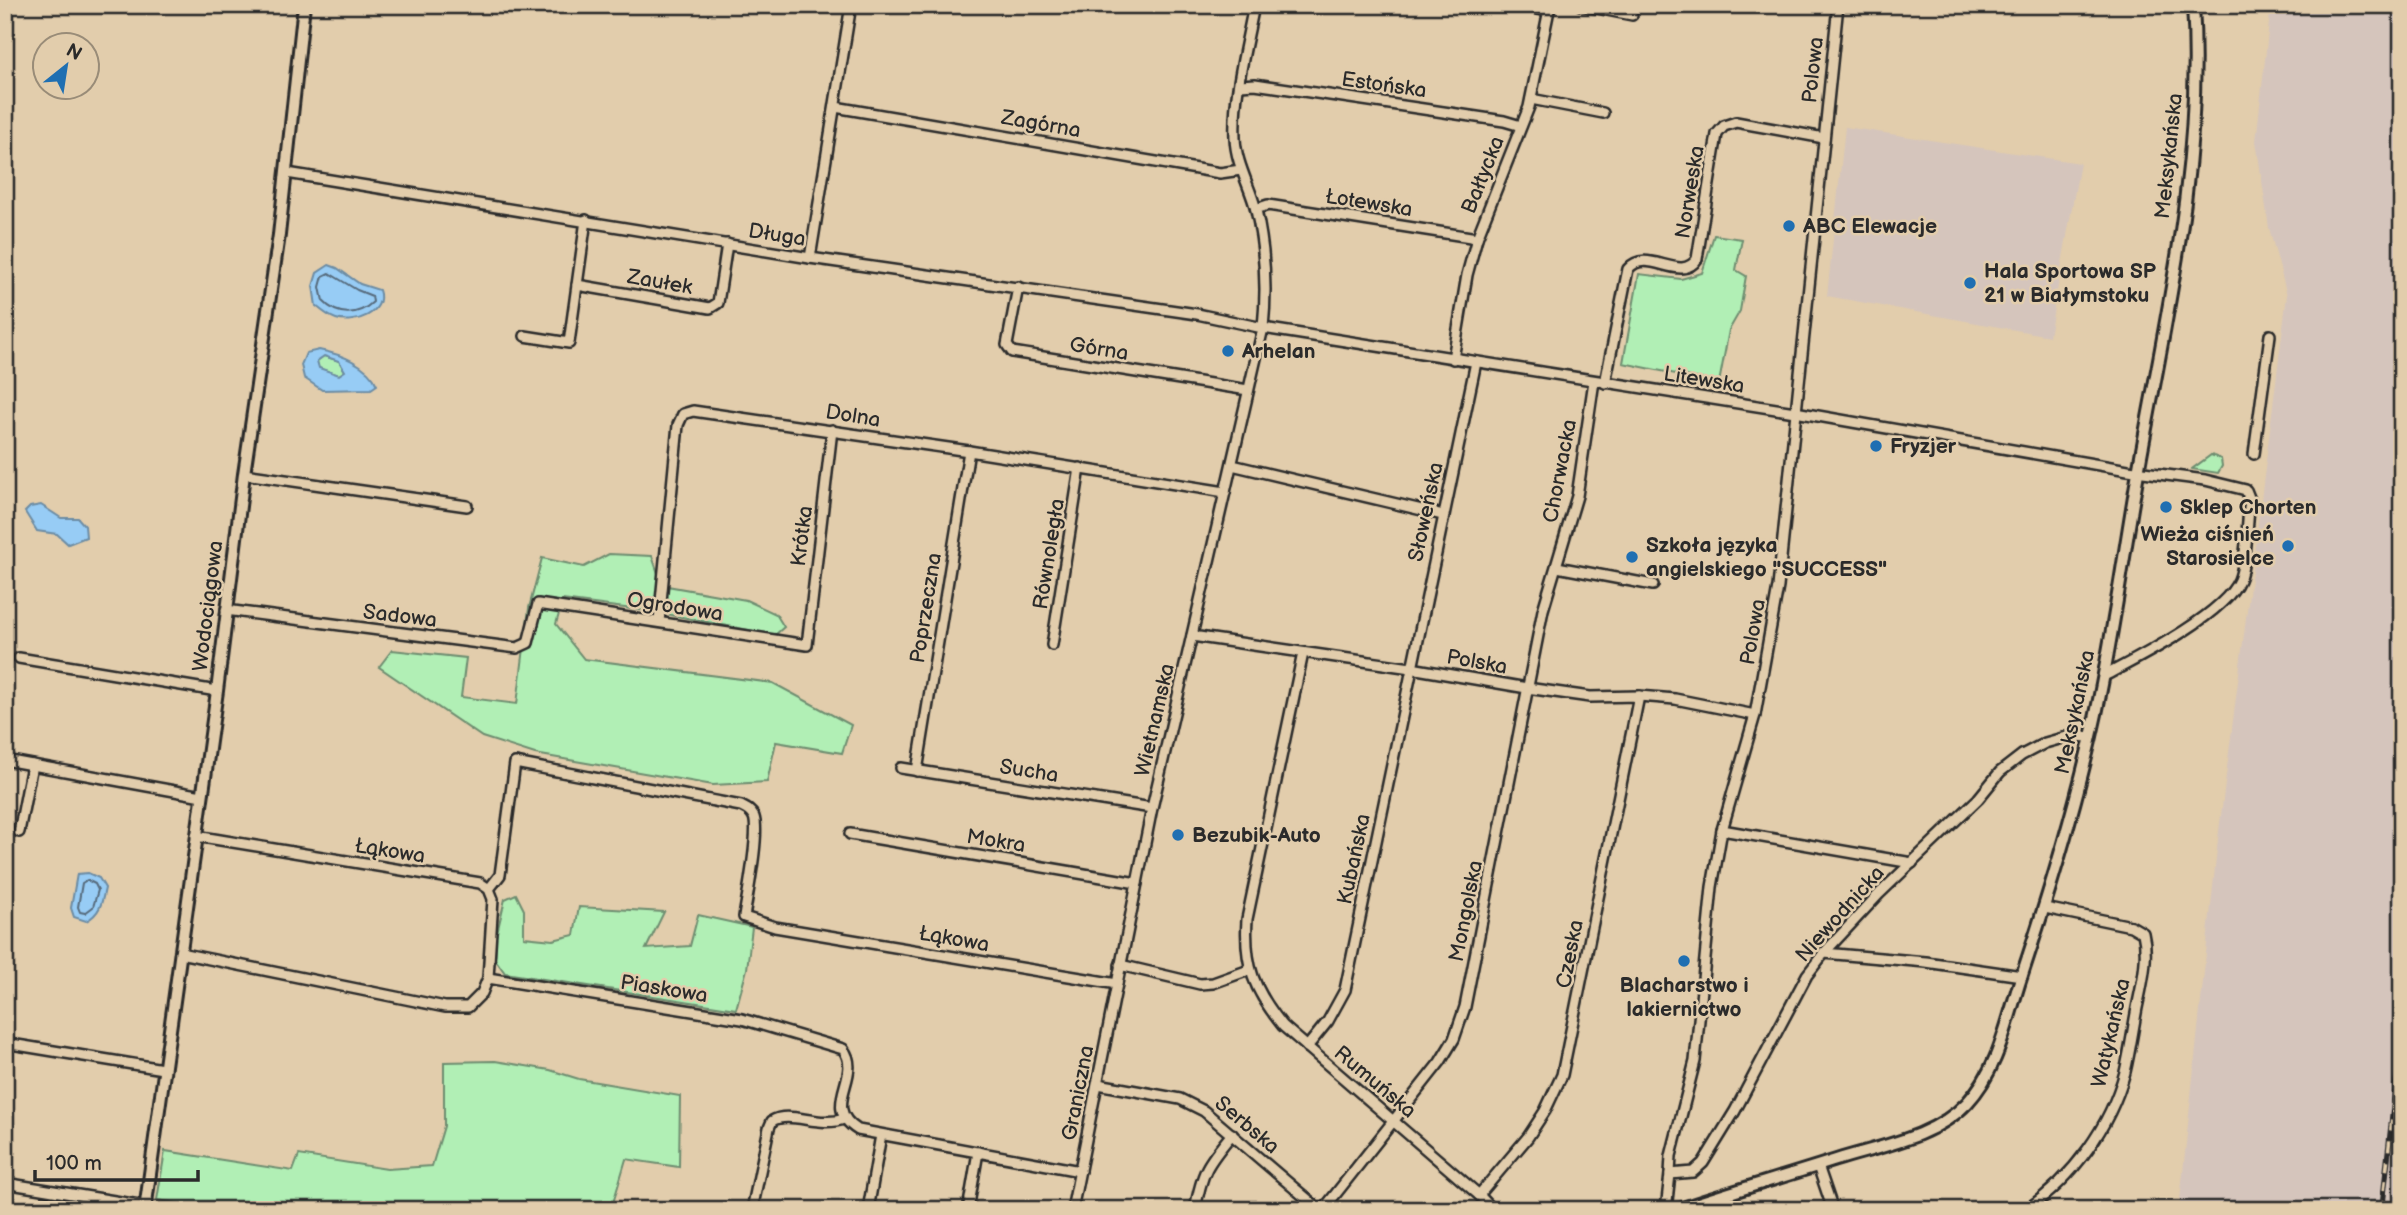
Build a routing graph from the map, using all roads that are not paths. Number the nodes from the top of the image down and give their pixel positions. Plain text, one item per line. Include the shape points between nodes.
1 (304, 5) edge
2 (851, 5) edge
3 (1254, 5) edge
4 (1517, 5) edge
5 (1581, 5) edge
6 (1838, 5) edge
7 (2193, 5) edge
8 (1550, 8) edge
9 (1632, 15) dead end
10 (1240, 85) junction
11 (1531, 99) junction
12 (835, 107) junction
13 (1603, 113) dead end
14 (1521, 126) junction
15 (1824, 138) junction
16 (1241, 170) junction
17 (286, 173) junction
18 (1256, 209) junction
19 (586, 220) junction
20 (1477, 238) junction
21 (727, 244) junction
22 (810, 258) junction
23 (576, 285) junction
24 (1018, 287) junction
25 (1263, 328) junction
26 (2270, 335) dead end
27 (525, 336) dead end
28 (1453, 359) junction
29 (1476, 362) junction
30 (1594, 381) junction
31 (1605, 383) junction
32 (1248, 390) junction
33 (1795, 412) junction
34 (832, 430) junction
35 (969, 451) junction
36 (2254, 454) dead end
37 (1232, 465) junction
38 (1080, 468) junction
39 (2138, 470) junction
40 (244, 474) junction
41 (1225, 492) junction
42 (467, 506) dead end
43 (1443, 514) junction
44 (1557, 567) junction
45 (1653, 585) dead end
46 (538, 604) joint
47 (226, 610) junction
48 (659, 622) junction
49 (1192, 636) junction
50 (807, 645) joint
51 (1052, 645) dead end
52 (1303, 653) junction
53 (19, 658) dead end
54 (1411, 668) junction
55 (2104, 676) junction
56 (1527, 688) junction
57 (217, 691) junction
58 (1639, 696) junction
59 (1755, 715) junction
60 (2091, 737) junction
61 (5, 760) edge
62 (32, 765) junction
63 (901, 768) dead end
64 (917, 771) junction
65 (202, 796) junction
66 (1152, 808) junction
67 (1722, 830) junction
68 (19, 832) dead end
69 (850, 834) dead end
70 (196, 836) junction
71 (1912, 863) junction
72 (1137, 883) junction
73 (489, 889) junction
74 (2045, 908) junction
75 (180, 953) junction
76 (1824, 953) junction
77 (1120, 965) junction
78 (1249, 970) junction
79 (2022, 976) junction
80 (488, 978) junction
81 (1117, 984) junction
82 (5, 1043) edge
83 (1307, 1047) junction
84 (163, 1069) junction
85 (1098, 1084) junction
86 (844, 1119) junction
87 (1393, 1120) junction
88 (1231, 1134) junction
89 (881, 1135) junction
90 (978, 1152) junction
91 (1818, 1166) junction
92 (1080, 1171) junction
93 (1670, 1174) junction
94 (5, 1182) edge
95 (1479, 1195) junction
96 (145, 1208) edge
97 (752, 1210) edge
98 (867, 1210) edge
99 (968, 1210) edge
100 (1072, 1210) edge
101 (1195, 1210) edge
102 (1322, 1210) edge
103 (1493, 1210) edge
104 (1666, 1210) edge
105 (1677, 1210) edge
106 (1833, 1210) edge
107 (2026, 1210) edge

1 - 17 street, Wodociągowa
2 - 12 street
3 - 10 street, Wietnamska
4 - 8 street
5 - 9 street
6 - 15 street, Polowa
7 - 39 street, Meksykańska via 2197,74 2189,176
8 - 11 street, Bałtycka
10 - 14 street, Estońska
10 - 16 street, Wietnamska via 1235,140
11 - 13 street
11 - 14 street, Bałtycka
12 - 16 street, Zagórna via 1220,173
12 - 22 street
14 - 20 street, Bałtycka
15 - 31 street, Norweska via 1736,122 1724,126 1717,134 1697,258 1685,269 1642,261 1628,269
15 - 33 street, Polowa
16 - 18 street, Wietnamska
17 - 19 street, Długa
17 - 40 street, Wodociągowa
18 - 20 street, Łotewska via 1268,205
18 - 25 street, Wietnamska via 1266,296
19 - 21 street, Długa
19 - 23 street
20 - 28 street, Bałtycka via 1466,275
21 - 22 street, Długa
21 - 23 street, Zaułek via 718,303 710,308
22 - 24 street, Długa
23 - 27 street via 569,343
24 - 25 street, Długa
24 - 32 street, Górna via 1007,345 1012,352
25 - 28 street, Litewska
25 - 32 street, Wietnamska
26 - 36 street
28 - 29 street, Litewska
29 - 30 street, Litewska
29 - 43 street, Słoweńska
30 - 31 street, Litewska
30 - 44 street, Chorwacka via 1577,496
31 - 33 street, Litewska
32 - 37 street, Wietnamska
33 - 39 street, Litewska
33 - 59 street, Polowa via 1778,587
34 - 35 street, Dolna
34 - 48 street, Dolna via 693,411 683,414 678,425
34 - 50 street, Krótka
35 - 38 street, Dolna
35 - 64 street, Poprzeczna
37 - 41 street, Wietnamska
37 - 43 street
38 - 41 street, Dolna
38 - 51 street, Równoległa
39 - 55 street, Meksykańska
39 - 55 street, Litewska via 2245,490 2250,500 2242,571 2234,590 2200,619
40 - 42 street
40 - 47 street, Wodociągowa
41 - 49 street, Wietnamska
43 - 54 street, Słoweńska
44 - 45 street
44 - 56 street, Chorwacka
46 - 47 street, Sadowa via 528,643 517,648
46 - 48 street, Ogrodowa
47 - 57 street, Wodociągowa
48 - 50 street, Ogrodowa
49 - 52 street, Polska
49 - 66 street, Wietnamska
52 - 54 street, Polska
52 - 78 street, Rumuńska via 1247,919
53 - 57 street
54 - 56 street, Polska
54 - 83 street, Kubańska via 1345,990
55 - 60 street, Meksykańska
56 - 58 street, Polska via 1590,697
56 - 87 street, Mongolska via 1465,1007 1440,1062
57 - 65 street, Wodociągowa
58 - 59 street, Polska
58 - 95 street, Czeska via 1563,1075 1528,1137
59 - 67 street, Polowa
60 - 71 street, Niewodnicka via 2070,736 2022,755
60 - 74 street, Meksykańska
61 - 62 street
62 - 65 street
62 - 68 street
63 - 64 street, Sucha
64 - 66 street, Sucha
65 - 70 street, Wodociągowa
66 - 72 street, Wietnamska
67 - 71 street
67 - 93 street, Polowa via 1695,1061
69 - 72 street, Mokra
70 - 73 street, Łąkowa via 480,883
70 - 75 street, Wodociągowa
71 - 76 street, Niewodnicka
72 - 77 street, Wietnamska
73 - 80 street via 493,899
73 - 81 street, Łąkowa via 500,875 515,763 741,806 751,812 755,834 744,917 775,927
74 - 79 street, Meksykańska
74 - 107 street, Watykańska via 2131,926 2143,933 2147,947 2124,1073 2109,1113 2081,1159
75 - 80 street via 445,1007 468,1007 482,993
75 - 84 street, Wodociągowa
76 - 79 street
76 - 93 street, Niewodnicka via 1807,975 1703,1163 1693,1172
77 - 78 street via 1200,984
77 - 81 street, Wietnamska
78 - 83 street, Rumuńska via 1269,1009
79 - 91 street, Meksykańska via 1992,1064 1965,1105 1940,1125
80 - 86 street, Piaskowa via 742,1019 833,1044 848,1056 841,1103
81 - 85 street, Graniczna
82 - 84 street
83 - 87 street, Rumuńska
84 - 96 street, Wodociągowa
85 - 88 street, Serbska via 1180,1099 1204,1111
85 - 92 street, Graniczna
86 - 89 street via 858,1130
86 - 97 street via 831,1124 784,1116 772,1121
87 - 95 street, Rumuńska
87 - 102 street, Mongolska
88 - 101 street via 1208,1164
88 - 102 street, Serbska
89 - 90 street
89 - 98 street
90 - 92 street
90 - 99 street
91 - 105 street, Meksykańska
91 - 106 street
92 - 100 street, Graniczna
93 - 104 street
94 - 96 street
95 - 103 street, Rumuńska

